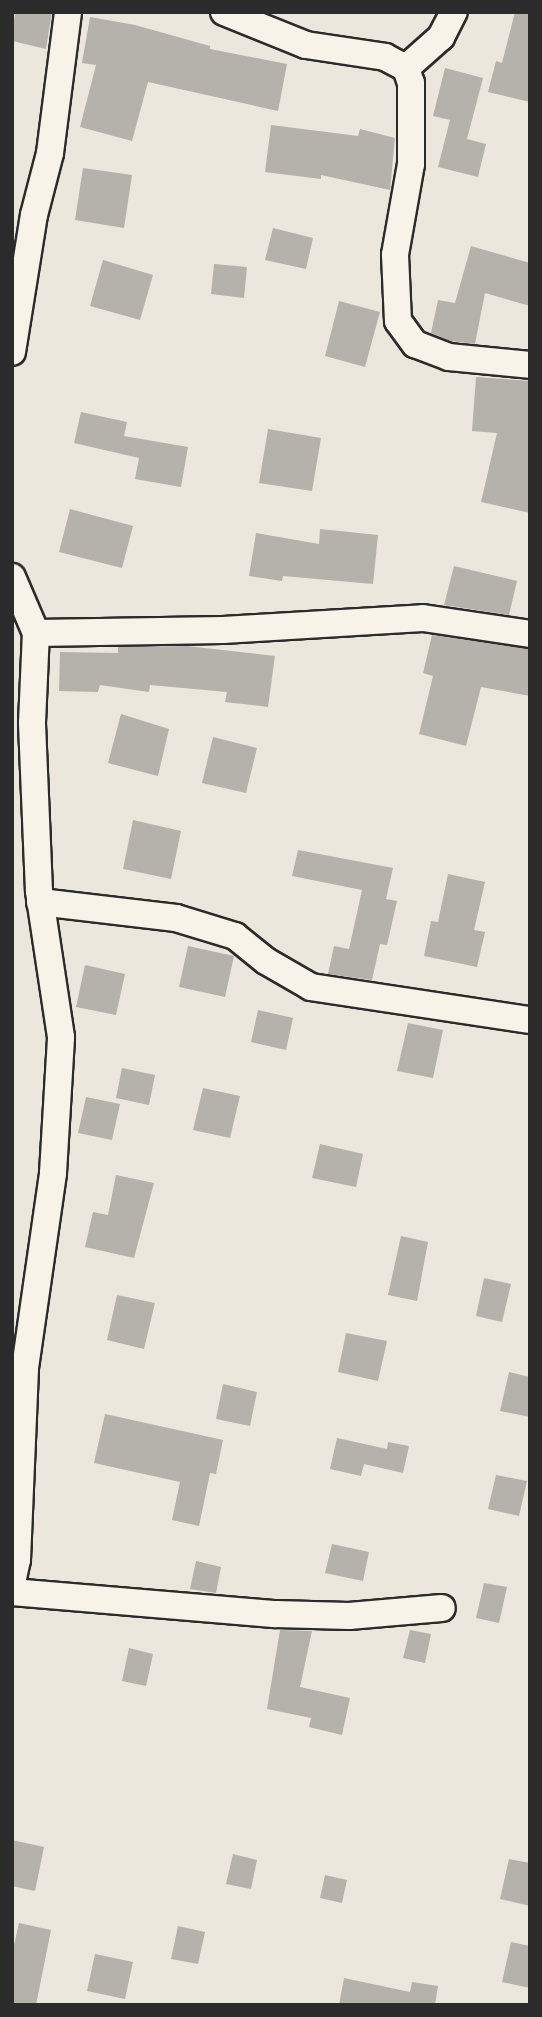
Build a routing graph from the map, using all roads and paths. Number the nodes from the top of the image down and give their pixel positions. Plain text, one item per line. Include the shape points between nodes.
1 (68, 12) edge
2 (224, 12) edge
3 (454, 12) edge
4 (406, 68) junction
5 (12, 352) edge
6 (530, 365) edge
7 (12, 577) edge
8 (36, 633) junction
9 (530, 634) edge
10 (40, 902) junction
11 (530, 1020) edge
12 (12, 1583) edge
13 (12, 1592) edge
14 (442, 1608) dead end

1 - 5 street via 50,153 34,215
2 - 4 street via 306,45 385,57
3 - 4 street via 441,37
4 - 6 street via 411,83 411,164 395,255 398,321 415,344 449,357
7 - 8 street
8 - 9 street via 223,630 423,618
8 - 10 street via 32,723
10 - 11 street via 176,918 223,932 311,986
10 - 12 street via 61,1037 53,1173 25,1368 17,1560
13 - 14 street via 276,1614 349,1616

